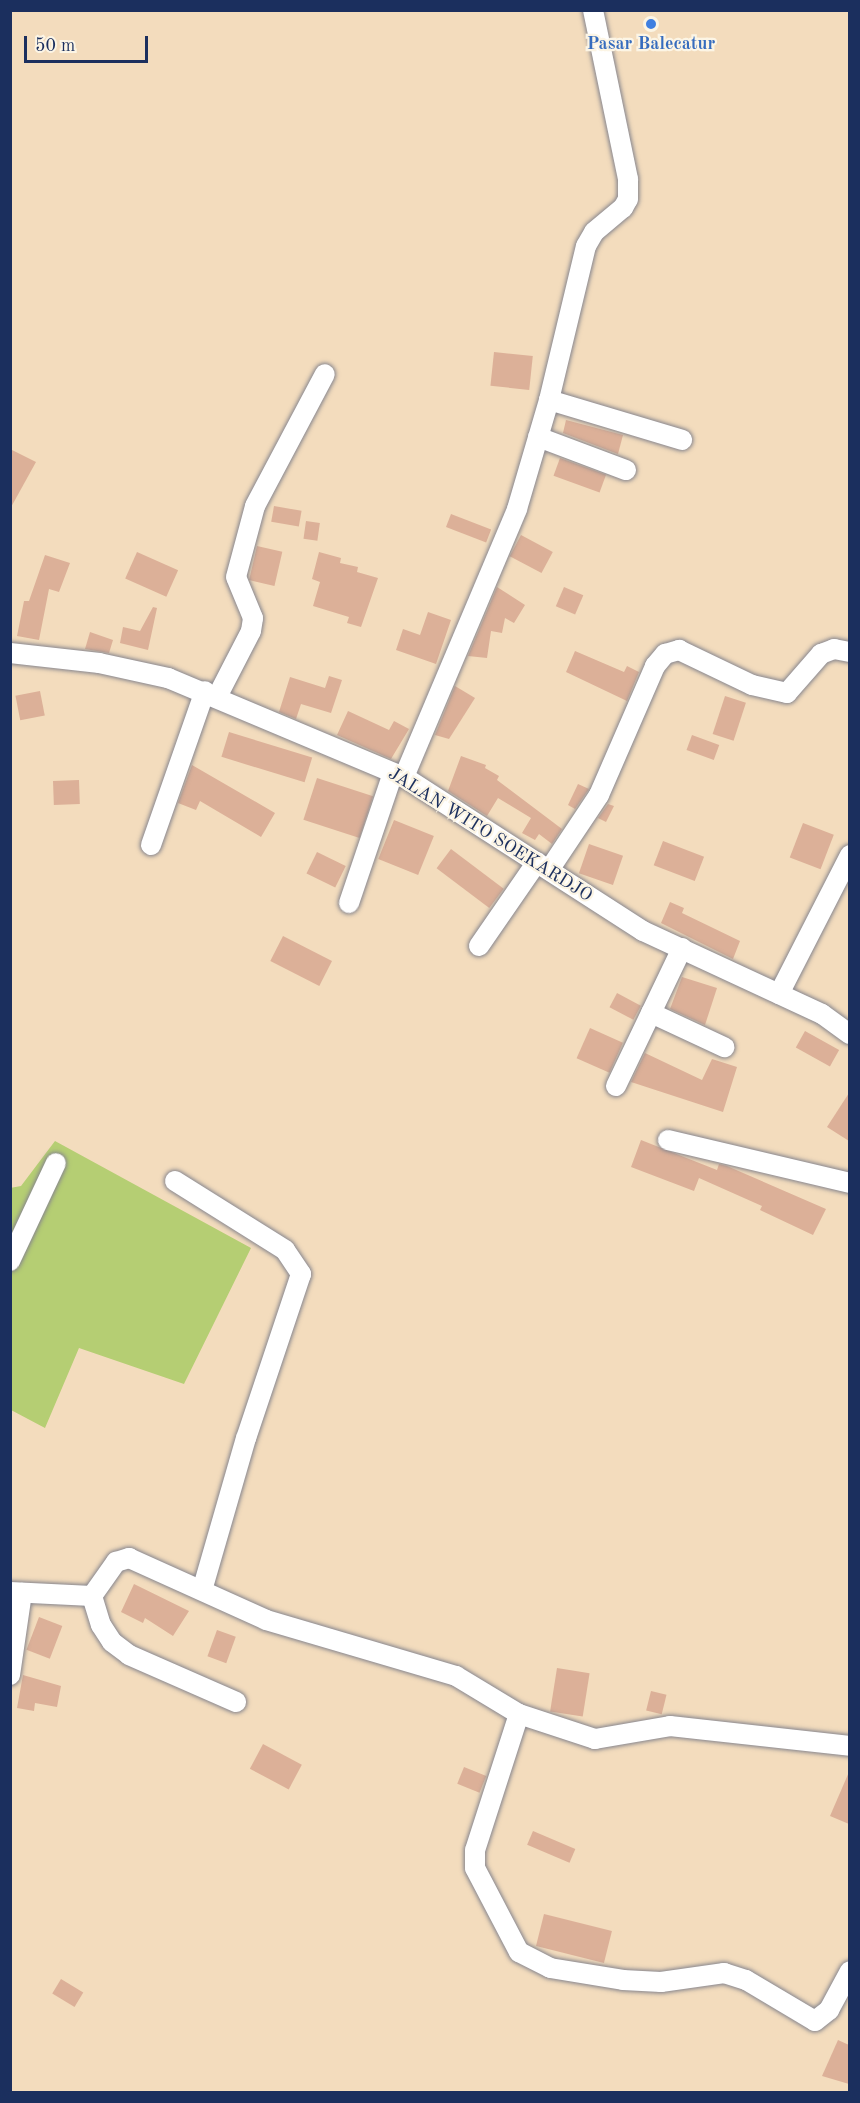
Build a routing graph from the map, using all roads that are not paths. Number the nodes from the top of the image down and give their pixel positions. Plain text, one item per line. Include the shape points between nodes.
1 (593, 10) edge
2 (325, 374) dead end
3 (549, 400) junction
4 (538, 437) junction
5 (682, 440) dead end
6 (626, 470) dead end
7 (849, 652) edge
8 (10, 653) edge
9 (211, 694) junction
10 (399, 775) junction
11 (151, 845) dead end
12 (849, 855) edge
13 (543, 866) junction
14 (349, 903) dead end
15 (479, 946) dead end
16 (682, 948) junction
17 (779, 994) junction
18 (651, 1013) junction
19 (849, 1034) edge
20 (724, 1047) dead end
21 (616, 1086) dead end
22 (668, 1140) dead end
23 (56, 1163) dead end
24 (175, 1181) dead end
25 (849, 1183) edge
26 (10, 1261) edge
27 (202, 1590) junction
28 (16, 1593) edge
29 (92, 1596) junction
30 (10, 1675) edge
31 (236, 1702) dead end
32 (519, 1714) junction
33 (849, 1746) edge
34 (849, 1971) edge

1 - 3 street via 628,179 628,198 623,208 594,232 586,246
2 - 9 street via 255,506 236,577 254,618 251,632
3 - 4 street
3 - 5 street
4 - 6 street
4 - 10 street via 517,509
7 - 13 street via 834,649 821,654 787,693 752,685 680,650 665,654 655,666 599,795
8 - 9 street, JALAN WITO SOEKARDJO via 99,663 168,678
9 - 10 street, JALAN WITO SOEKARDJO
9 - 11 street
10 - 13 street, JALAN WITO SOEKARDJO
10 - 14 street
12 - 17 street
13 - 15 street
13 - 16 street, JALAN WITO SOEKARDJO via 643,931
16 - 17 street, JALAN WITO SOEKARDJO
16 - 18 street
17 - 19 street, JALAN WITO SOEKARDJO via 822,1014
18 - 20 street
18 - 21 street
22 - 25 street
23 - 26 street
24 - 27 street via 285,1250 301,1274 246,1438
27 - 29 street via 129,1558 116,1562
27 - 32 street via 266,1620 456,1676
28 - 29 street
28 - 30 street
29 - 31 street via 101,1625 112,1642 129,1655
32 - 33 street via 595,1740 670,1726
32 - 34 street via 475,1850 475,1868 519,1952 550,1968 623,1980 661,1982 724,1973 746,1980 815,2021 829,2010

